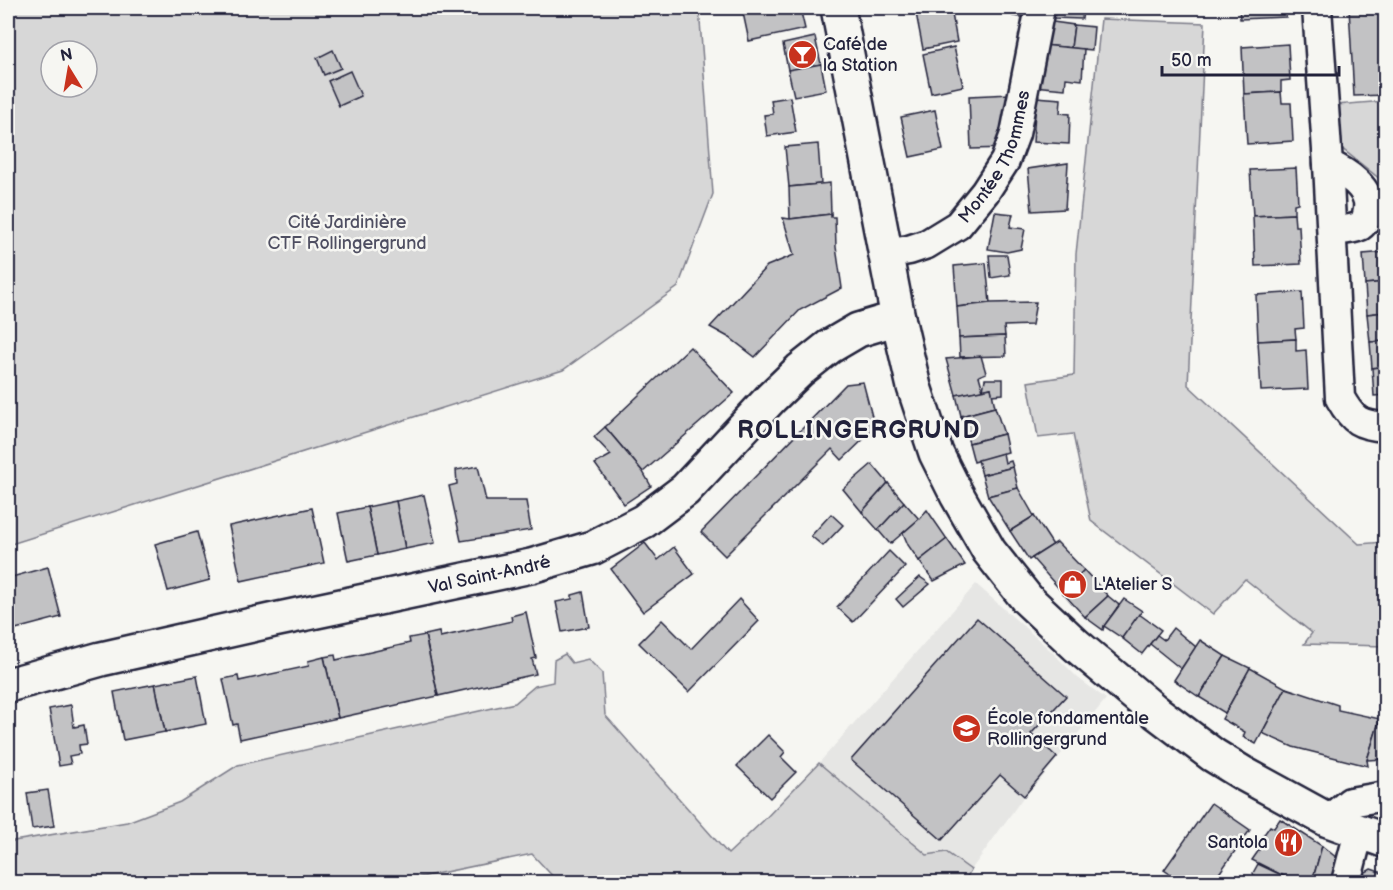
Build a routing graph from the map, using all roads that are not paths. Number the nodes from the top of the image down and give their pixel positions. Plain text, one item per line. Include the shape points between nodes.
1 (837, 8) edge
2 (1040, 8) edge
3 (1317, 8) edge
4 (1328, 164) junction
5 (1332, 231) junction
6 (886, 254) junction
7 (898, 318) junction
8 (1386, 427) edge
9 (8, 685) edge
10 (1386, 796) edge
11 (1329, 820) junction
12 (1372, 836) edge
13 (1346, 882) edge

1 - 6 main road
2 - 6 street, Montée Thommes via 1015,134 1005,161 958,225 927,244
3 - 4 street
4 - 5 street
4 - 5 street via 1365,191 1369,204 1367,219 1360,226
5 - 8 street via 1341,398 1350,416 1368,426
6 - 7 main road
7 - 9 main road, Val Saint-André via 858,330 829,347 771,398 685,490 644,521 592,548 531,566 101,659
7 - 11 main road via 914,387 936,453 989,551 1027,599 1076,645 1213,755
10 - 11 street via 1350,801
11 - 12 main road
12 - 13 street

